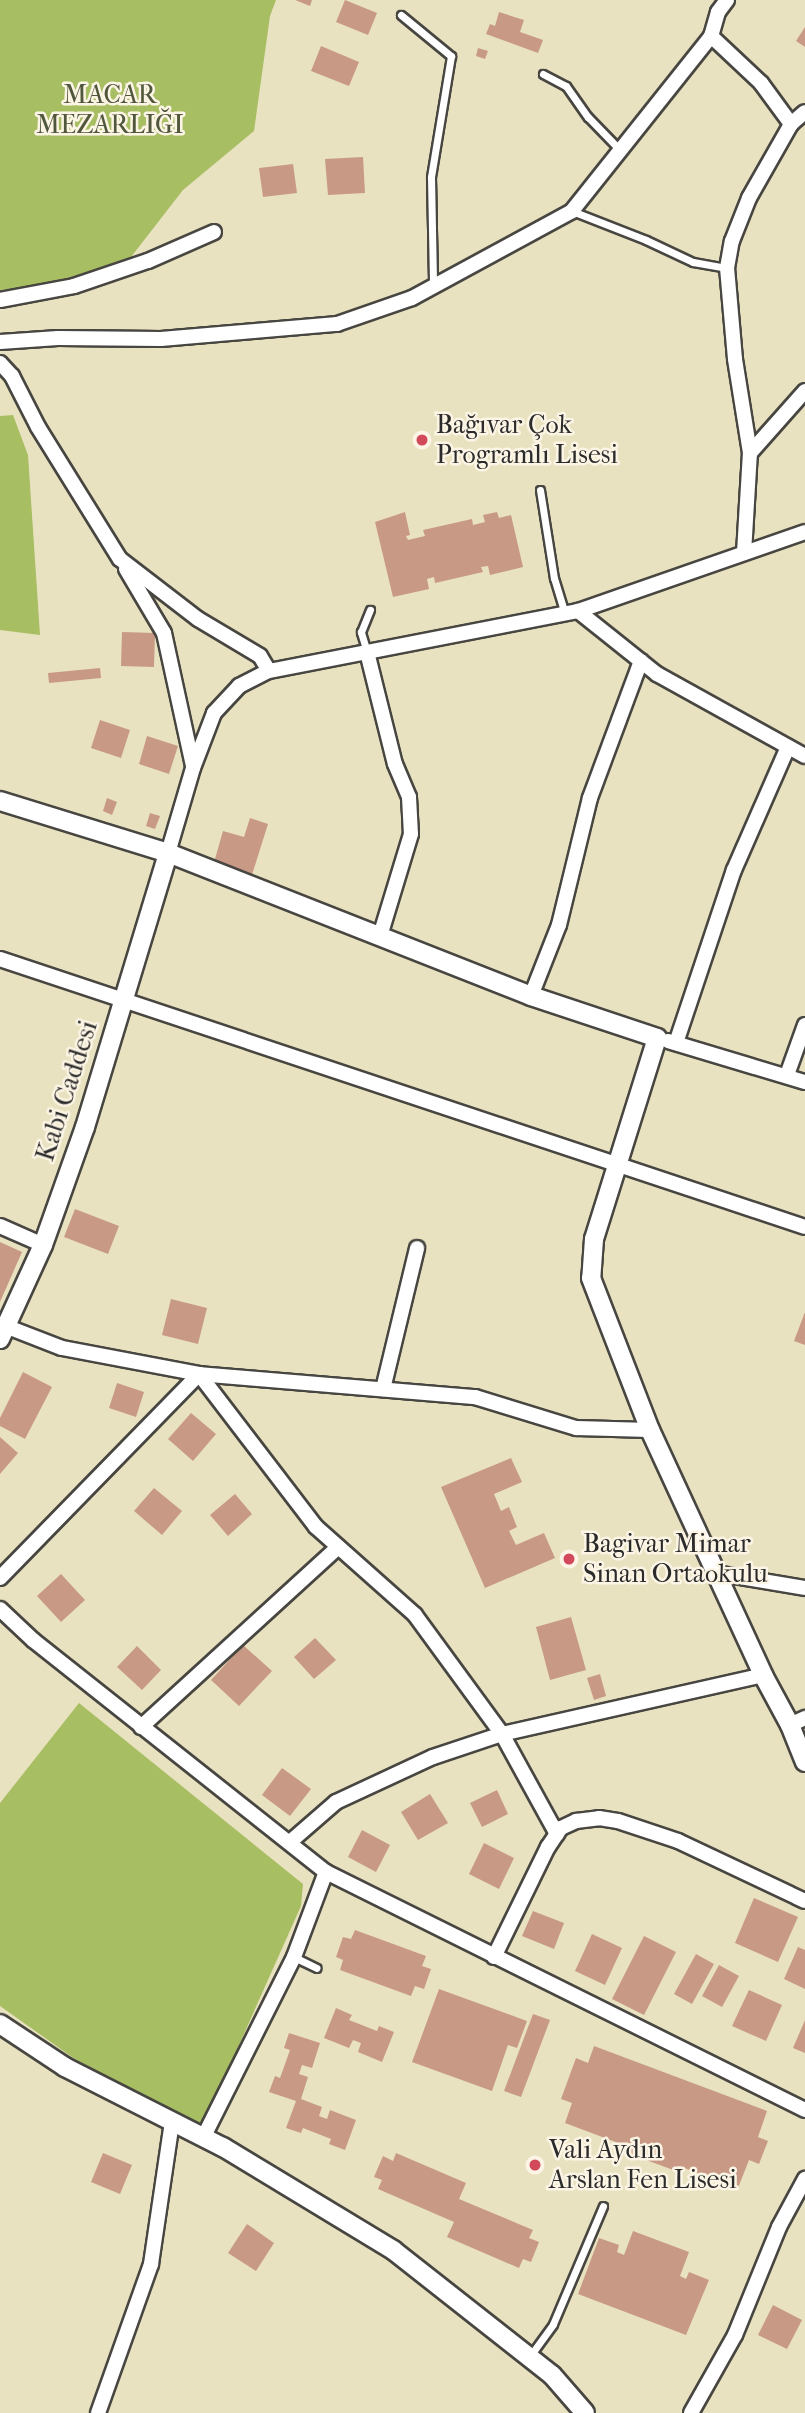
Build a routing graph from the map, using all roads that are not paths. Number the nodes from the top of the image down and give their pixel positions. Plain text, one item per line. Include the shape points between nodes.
1 (727, 0) edge
2 (401, 15) dead end
3 (711, 36) junction
4 (543, 74) dead end
5 (805, 112) edge
6 (791, 124) junction
7 (620, 150) junction
8 (572, 211) junction
9 (214, 232) dead end
10 (727, 268) junction
11 (433, 287) junction
12 (0, 300) edge
13 (0, 342) edge
14 (0, 363) edge
15 (805, 391) edge
16 (750, 453) junction
17 (540, 490) dead end
18 (805, 532) edge
19 (790, 538) junction
20 (805, 547) edge
21 (744, 553) junction
22 (120, 559) junction
23 (370, 610) dead end
24 (571, 612) junction
25 (367, 652) junction
26 (640, 661) junction
27 (269, 671) junction
28 (788, 747) junction
29 (805, 756) edge
30 (193, 768) junction
31 (0, 801) edge
32 (168, 853) junction
33 (380, 936) junction
34 (0, 959) edge
35 (531, 996) junction
36 (125, 998) junction
37 (805, 1025) edge
38 (657, 1038) junction
39 (676, 1044) junction
40 (787, 1075) junction
41 (805, 1082) edge
42 (619, 1166) junction
43 (0, 1226) edge
44 (805, 1227) edge
45 (43, 1245) junction
46 (417, 1248) dead end
47 (3, 1330) edge
48 (200, 1374) junction
49 (383, 1389) junction
50 (650, 1430) junction
51 (338, 1547) junction
52 (716, 1573) junction
53 (0, 1578) edge
54 (805, 1588) edge
55 (0, 1609) edge
56 (763, 1675) junction
57 (798, 1721) edge
58 (141, 1727) junction
59 (502, 1734) junction
60 (805, 1762) edge
61 (557, 1834) junction
62 (290, 1842) junction
63 (326, 1872) junction
64 (805, 1901) edge
65 (294, 1957) junction
66 (494, 1957) junction
67 (317, 1968) dead end
68 (0, 2024) edge
69 (805, 2110) edge
70 (172, 2122) junction
71 (204, 2137) junction
72 (805, 2179) edge
73 (603, 2206) dead end
74 (529, 2357) junction
75 (98, 2413) edge
76 (585, 2413) edge
77 (691, 2413) edge

1 - 3 street
2 - 11 lane via 451,56 431,177
3 - 6 street via 761,83
3 - 7 street
4 - 7 lane via 566,86
5 - 6 street
6 - 10 street via 749,198
7 - 8 street
8 - 10 lane via 693,262
8 - 11 street
9 - 12 street via 74,286
10 - 16 street
11 - 13 street via 337,324 161,339
14 - 22 street
15 - 16 street
16 - 21 street
17 - 24 lane via 554,578
18 - 19 street
19 - 20 street
19 - 21 street
21 - 24 street
22 - 27 street via 198,619 260,656
22 - 30 street via 164,633
23 - 25 lane via 361,632
24 - 25 street
24 - 26 street
25 - 27 street
25 - 33 street via 395,764 409,797 411,834
26 - 28 street
26 - 35 street via 590,798 559,925
27 - 30 street via 239,686 214,713
28 - 29 street
28 - 39 street via 734,870
30 - 32 street
31 - 32 street
32 - 33 street
32 - 36 street, Kabi Caddesi
33 - 35 street
34 - 36 street
35 - 38 street
36 - 42 street
36 - 45 street, Kabi Caddesi
37 - 40 street
38 - 39 street
38 - 42 street
39 - 40 street
40 - 41 street
42 - 44 street
42 - 50 street via 594,1239 591,1278
43 - 45 street
45 - 47 street, Kabi Caddesi
46 - 49 street
47 - 48 street via 62,1348
48 - 49 street
48 - 51 street via 316,1527
48 - 53 street
49 - 50 street via 475,1397 576,1428
50 - 52 street
51 - 58 street
51 - 59 street via 415,1615
52 - 54 street
52 - 56 street
55 - 58 street
56 - 57 street
56 - 59 street
57 - 60 street
58 - 62 street
59 - 61 street
59 - 62 street via 433,1757 336,1801
61 - 64 street via 576,1821 618,1821 678,1841
61 - 66 street
62 - 63 street
63 - 65 street
63 - 66 street
65 - 67 lane
65 - 71 street
66 - 69 street
68 - 70 street via 65,2067
70 - 71 street
70 - 75 street via 151,2264
71 - 74 street via 393,2250
72 - 77 street via 779,2227 735,2335
73 - 74 lane via 553,2324
74 - 76 street via 552,2375

